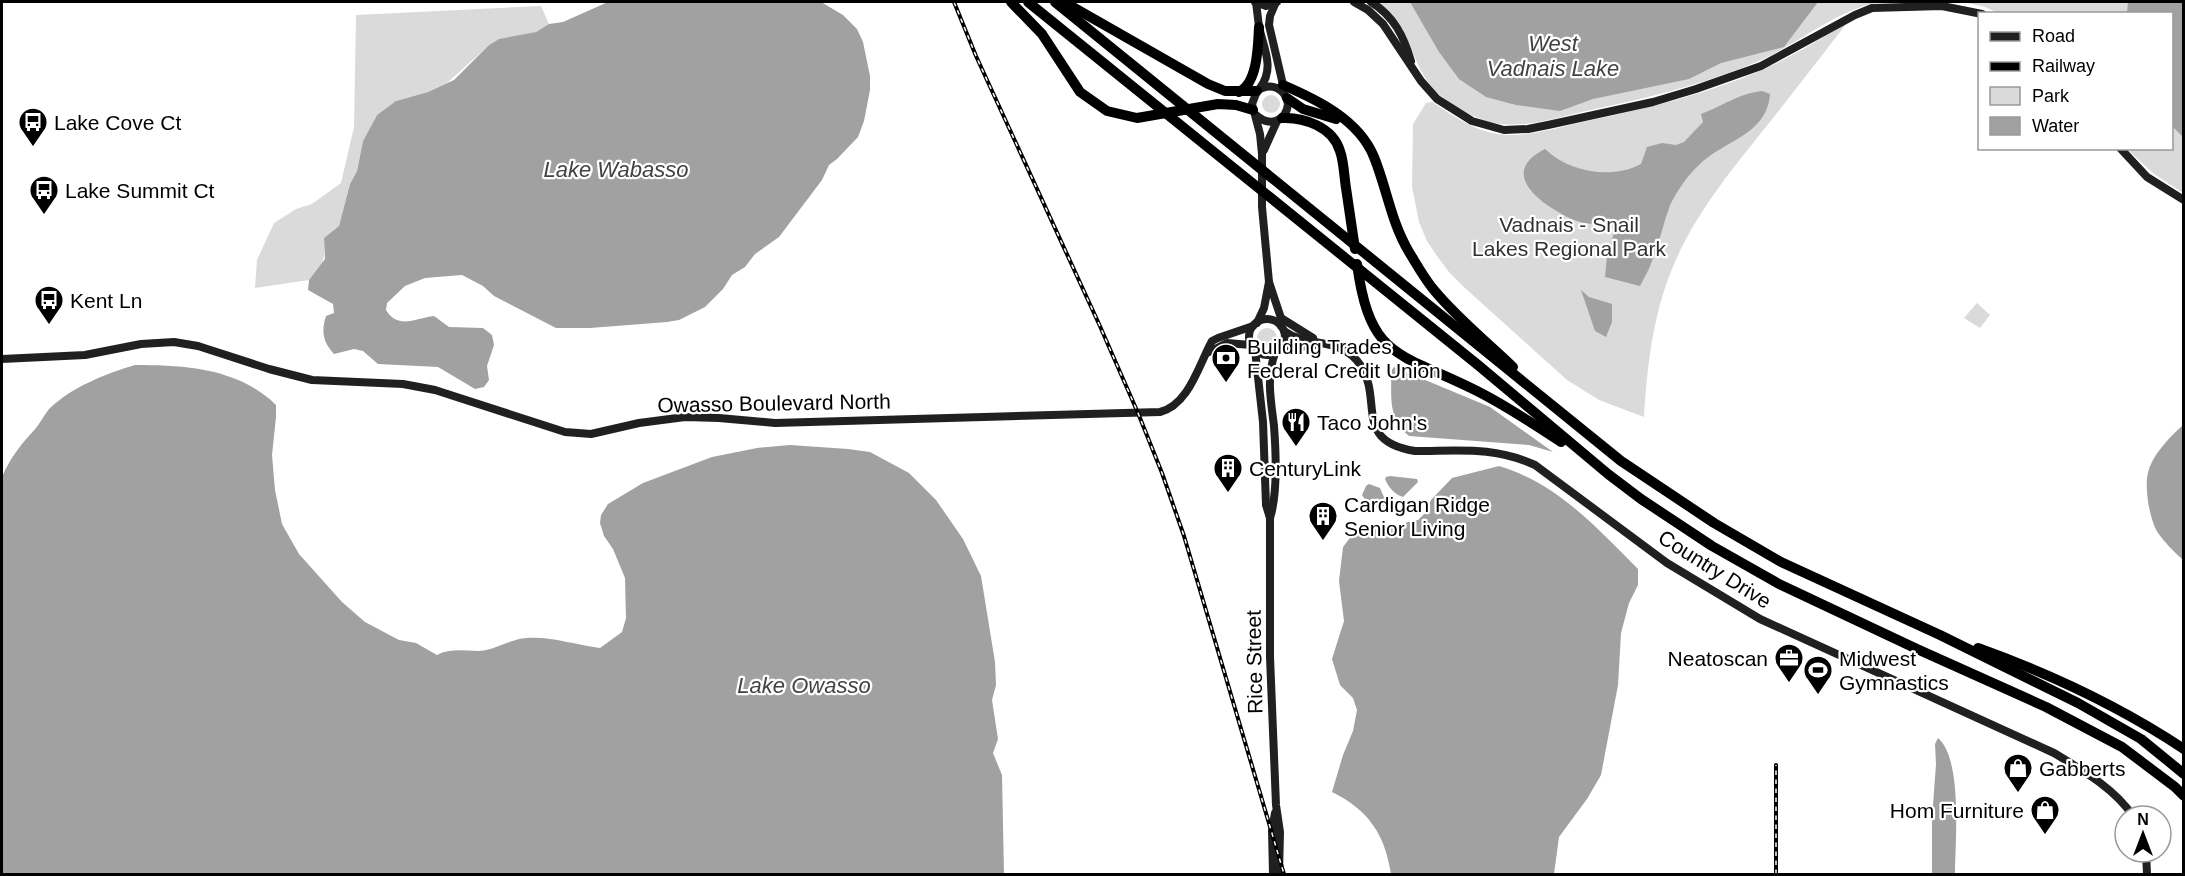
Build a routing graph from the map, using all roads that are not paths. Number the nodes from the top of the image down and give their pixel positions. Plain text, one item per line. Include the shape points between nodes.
1 (1011, 2) edge
2 (1028, 2) edge
3 (1055, 2) edge
4 (1063, 2) edge
5 (1256, 2) edge
6 (1277, 2) edge
7 (1371, 2) edge
8 (1357, 3) edge
9 (1978, 13) edge
10 (1259, 27) junction
11 (1413, 69) junction
12 (1258, 90) junction
13 (1237, 92) junction
14 (1285, 92) junction
15 (1254, 113) junction
16 (1280, 119) junction
17 (2122, 150) edge
18 (1262, 154) junction
19 (2184, 200) edge
20 (1269, 282) junction
21 (1255, 325) junction
22 (1282, 325) junction
23 (1319, 342) junction
24 (1253, 348) junction
25 (1277, 352) junction
26 (1207, 353) junction
27 (2, 359) edge
28 (1574, 425) junction
29 (1641, 499) junction
30 (1270, 518) junction
31 (1940, 635) junction
32 (2184, 749) edge
33 (2184, 774) edge
34 (2184, 796) edge
35 (2124, 804) edge
36 (1276, 805) junction
37 (1273, 874) edge
38 (1280, 874) edge

1 - 15 highway via 1042,34 1088,99 1115,114 1150,117 1221,104
2 - 29 highway
3 - 28 highway
4 - 13 highway via 1208,84
5 - 6 street via 1266,6
5 - 10 street
6 - 14 street via 1269,25
7 - 11 street via 1400,31
8 - 11 street via 1383,24
9 - 11 street via 1942,6 1872,8 1761,66 1696,89 1528,129 1504,130 1481,125 1454,111 1429,92
10 - 12 street via 1269,63 1267,78
10 - 13 highway via 1256,62 1249,84
12 - 13 highway
12 - 14 street via 1276,87
12 - 15 street via 1253,98
14 - 16 street via 1288,109
14 - 28 highway via 1310,97 1357,129 1373,155 1402,239 1434,290
15 - 16 street via 1266,122
15 - 18 street
16 - 18 street
16 - 29 highway via 1299,118 1335,139 1363,300 1379,337 1399,354 1505,406
17 - 19 street via 2147,177
18 - 20 street
20 - 21 street via 1264,308
20 - 22 street
21 - 22 street via 1272,320
21 - 24 street via 1249,336
21 - 26 street, Owasso Boulevard North via 1214,340
22 - 23 street
22 - 23 street, Country Drive via 1296,338
22 - 25 street via 1285,341
23 - 25 street, Country Drive
23 - 35 street, Country Drive via 1349,353 1361,366 1368,383 1373,423 1397,447 1415,451 1496,452 1535,465 1667,563 1760,619 2054,753 2087,773
24 - 25 street via 1264,355
24 - 26 street via 1227,343
24 - 30 street, Rice Street
25 - 30 street, Rice Street via 1270,374 1275,505
26 - 27 street, Owasso Boulevard North via 1180,399 1160,412 775,423 691,417 591,434 557,430 419,386 312,380 186,343 151,342 74,356
28 - 31 highway via 1681,502 1747,543
29 - 34 highway via 1712,546 1788,589 2046,707 2122,747
30 - 36 street, Rice Street
31 - 32 highway via 2088,695
31 - 33 highway via 2078,703 2141,739
36 - 37 street, Rice Street
36 - 38 street, Rice Street

